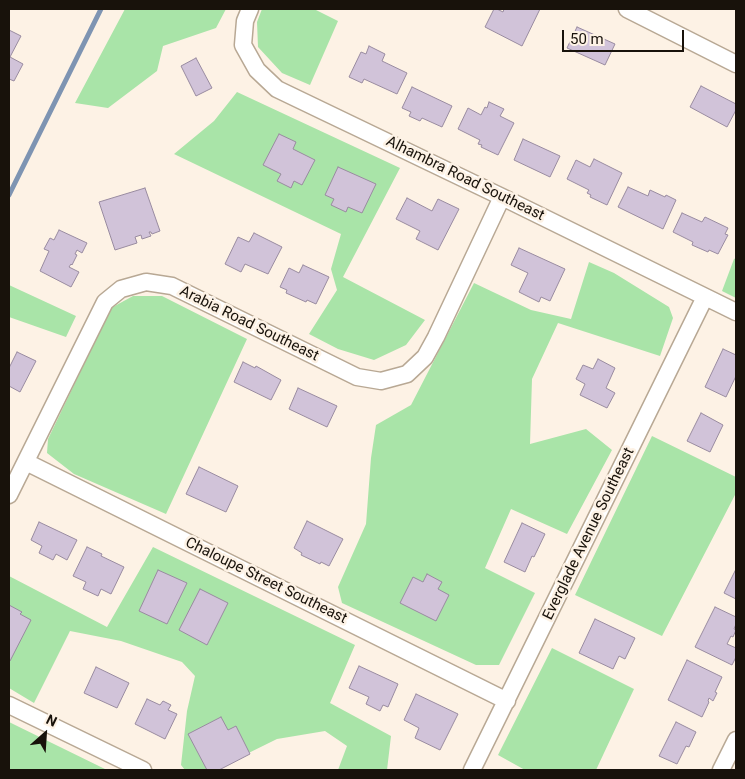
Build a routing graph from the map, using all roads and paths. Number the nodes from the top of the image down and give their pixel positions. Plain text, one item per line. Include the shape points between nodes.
1 (250, 9) edge
2 (627, 9) edge
3 (736, 64) edge
4 (502, 197) junction
5 (706, 297) junction
6 (736, 312) edge
7 (26, 462) junction
8 (9, 496) edge
9 (507, 700) junction
10 (9, 705) edge
11 (736, 740) edge
12 (143, 770) edge
13 (472, 770) edge
14 (721, 770) edge

1 - 4 street, Alhambra Road Southeast via 245,21 243,46 257,70 277,89
2 - 3 street
4 - 5 street, Alhambra Road Southeast
4 - 7 street, Arabia Road Southeast via 436,337 425,357 406,374 381,381 357,377 172,286 146,282 121,289 105,302
5 - 6 street, Alhambra Road Southeast
5 - 9 street, Everglade Avenue Southeast
7 - 8 street, Arabia Road Southeast
7 - 9 street, Chaloupe Street Southeast
9 - 13 street, Everglade Avenue Southeast
10 - 12 street
11 - 14 street

